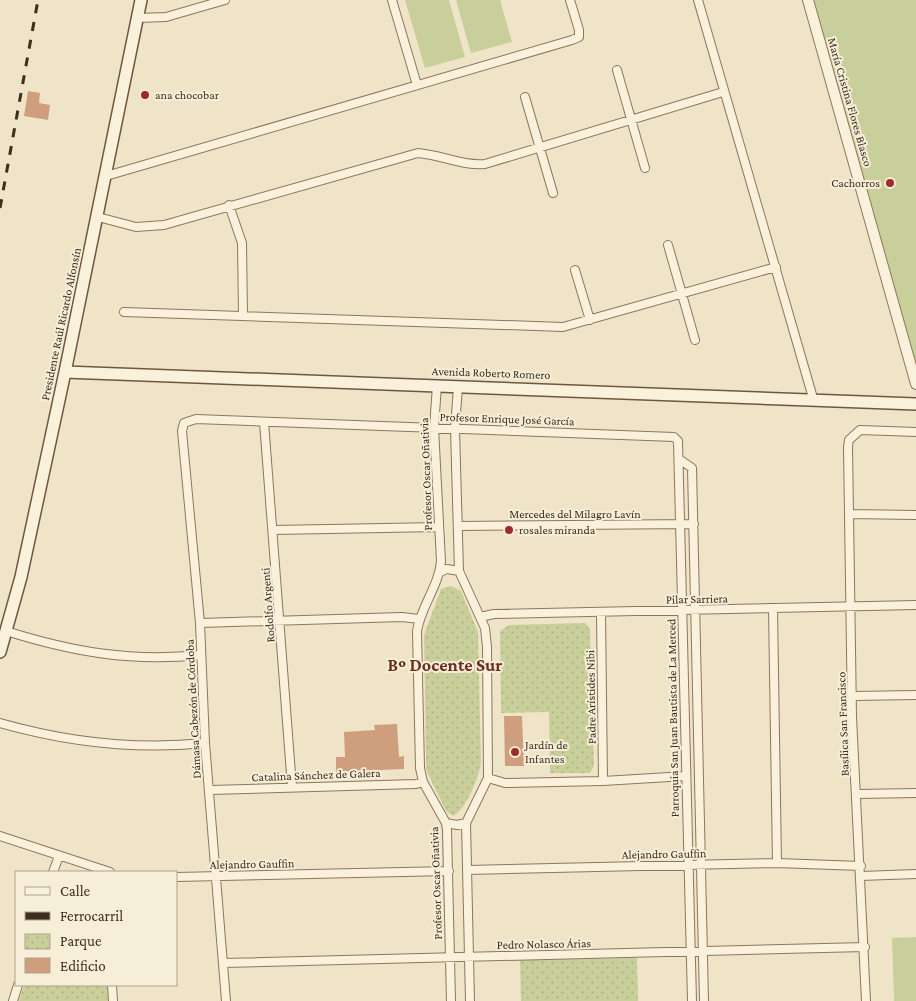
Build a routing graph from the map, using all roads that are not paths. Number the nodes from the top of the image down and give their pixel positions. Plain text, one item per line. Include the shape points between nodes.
1 (141, 0) edge
2 (222, 0) edge
3 (392, 0) edge
4 (570, 0) edge
5 (698, 0) edge
6 (808, 0) edge
7 (138, 18) junction
8 (617, 70) dead end
9 (417, 85) junction
10 (724, 92) junction
11 (526, 97) dead end
12 (631, 120) junction
13 (540, 148) junction
14 (645, 168) dead end
15 (106, 176) junction
16 (553, 193) dead end
17 (229, 205) junction
18 (98, 217) junction
19 (668, 244) dead end
20 (776, 267) junction
21 (575, 270) dead end
22 (682, 294) junction
23 (124, 312) dead end
24 (243, 316) junction
25 (590, 320) junction
26 (696, 340) dead end
27 (65, 372) junction
28 (916, 384) edge
29 (437, 385) junction
30 (458, 386) junction
31 (813, 398) junction
32 (916, 404) edge
33 (189, 420) joint
34 (264, 422) junction
35 (434, 428) junction
36 (455, 429) junction
37 (916, 432) edge
38 (674, 437) joint
39 (679, 459) junction
40 (850, 514) junction
41 (916, 515) edge
42 (680, 524) junction
43 (694, 524) junction
44 (458, 526) junction
45 (439, 527) junction
46 (273, 530) junction
47 (459, 570) junction
48 (440, 572) junction
49 (916, 606) edge
50 (851, 607) junction
51 (773, 608) junction
52 (683, 610) junction
53 (696, 610) junction
54 (601, 612) junction
55 (480, 617) junction
56 (419, 619) junction
57 (280, 621) junction
58 (200, 623) junction
59 (6, 631) junction
60 (0, 652) edge
61 (201, 655) junction
62 (916, 695) edge
63 (853, 696) junction
64 (0, 723) edge
65 (205, 743) junction
66 (686, 776) junction
67 (488, 778) junction
68 (603, 781) junction
69 (423, 782) junction
70 (292, 787) junction
71 (210, 790) junction
72 (916, 793) edge
73 (857, 794) junction
74 (446, 823) junction
75 (466, 823) junction
76 (0, 836) edge
77 (58, 856) junction
78 (777, 863) junction
79 (701, 864) junction
80 (688, 865) junction
81 (861, 866) junction
82 (468, 870) junction
83 (53, 871) edge
84 (103, 871) edge
85 (449, 871) junction
86 (916, 874) edge
87 (218, 876) junction
88 (861, 876) junction
89 (178, 877) edge
90 (865, 947) junction
91 (690, 952) junction
92 (703, 952) junction
93 (469, 956) junction
94 (450, 957) junction
95 (223, 963) junction
96 (18, 986) edge
97 (112, 986) edge
98 (13, 1001) edge
99 (113, 1001) edge
100 (226, 1001) edge
101 (451, 1001) edge
102 (470, 1001) edge
103 (692, 1001) edge
104 (704, 1001) edge
105 (866, 1001) edge

1 - 7 main road, Presidente Raúl Ricardo Alfonsín
2 - 7 street via 166,17
3 - 9 street
4 - 9 street via 579,37
5 - 10 street
6 - 28 street, María Cristina Flores Blasco
7 - 15 main road, Presidente Raúl Ricardo Alfonsín
8 - 12 street
9 - 15 street
10 - 12 street
10 - 20 street
11 - 13 street
12 - 13 street
12 - 14 street
13 - 16 street
13 - 17 street via 472,166 432,154 418,154
15 - 18 main road, Presidente Raúl Ricardo Alfonsín
17 - 18 street via 150,228
17 - 24 street via 243,250
18 - 27 main road, Presidente Raúl Ricardo Alfonsín
19 - 22 street
20 - 22 street
20 - 31 street
21 - 25 street
22 - 25 street
22 - 26 street
23 - 24 street
24 - 25 street via 544,328
27 - 29 main road, Avenida Roberto Romero
27 - 59 main road, Presidente Raúl Ricardo Alfonsín
29 - 30 main road, Avenida Roberto Romero
29 - 35 street, Profesor Oscar Oñativia
30 - 31 main road, Avenida Roberto Romero
30 - 36 street
31 - 32 main road, Avenida Roberto Romero
33 - 34 street, Profesor Enrique José García
33 - 58 street, Dámasa Cabezón de Córdoba via 184,423 182,431
34 - 35 street, Profesor Enrique José García
34 - 46 street, Rodolfo Argenti
35 - 36 street, Profesor Enrique José García
35 - 45 street, Profesor Oscar Oñativia
36 - 38 street, Profesor Enrique José García
36 - 44 street
37 - 40 street, Basílica San Francisco via 860,430 849,440
38 - 39 street, Parroquia San Juan Bautista de La Merced via 678,441
39 - 42 street, Parroquia San Juan Bautista de La Merced
39 - 43 street via 692,468
40 - 41 street
40 - 50 street, Basílica San Francisco
42 - 43 street, Mercedes del Milagro Lavín
42 - 44 street, Mercedes del Milagro Lavín
42 - 52 street, Parroquia San Juan Bautista de La Merced
43 - 53 street
44 - 47 street
45 - 46 street
45 - 48 street, Profesor Oscar Oñativia
46 - 57 street, Rodolfo Argenti
47 - 48 street
47 - 55 street
48 - 56 street, Profesor Oscar Oñativia
49 - 50 street, Pilar Sarriera
50 - 51 street, Pilar Sarriera
50 - 63 street, Basílica San Francisco
51 - 53 street, Pilar Sarriera
51 - 78 street
52 - 53 street, Pilar Sarriera
52 - 54 street, Pilar Sarriera
52 - 66 street, Parroquia San Juan Bautista de La Merced
53 - 79 street
54 - 55 street, Pilar Sarriera
54 - 68 street, Padre Arístides Nibi
55 - 67 street via 487,647
56 - 57 street
56 - 69 street, Profesor Oscar Oñativia via 418,757
57 - 58 street
57 - 70 street, Rodolfo Argenti
58 - 61 street, Dámasa Cabezón de Córdoba
59 - 60 main road, Presidente Raúl Ricardo Alfonsín
59 - 61 street via 52,645 142,659
61 - 65 street, Dámasa Cabezón de Córdoba
62 - 63 street
63 - 73 street, Basílica San Francisco
64 - 65 street via 35,733 127,745 166,747
65 - 71 street, Dámasa Cabezón de Córdoba
66 - 68 street
66 - 80 street, Parroquia San Juan Bautista de La Merced
67 - 68 street via 505,783
67 - 75 street
69 - 70 street, Catalina Sánchez de Galera
69 - 74 street, Profesor Oscar Oñativia
70 - 71 street, Catalina Sánchez de Galera
71 - 87 street, Dámasa Cabezón de Córdoba
72 - 73 street
73 - 81 street, Basílica San Francisco
74 - 75 street
74 - 85 street, Profesor Oscar Oñativia
75 - 82 street
76 - 77 street
77 - 83 street
77 - 84 street
78 - 79 street, Alejandro Gauffin
78 - 81 street, Alejandro Gauffin
79 - 80 street, Alejandro Gauffin
79 - 92 street
80 - 82 street, Alejandro Gauffin
80 - 91 street, Parroquia San Juan Bautista de La Merced
81 - 88 street, Basílica San Francisco
82 - 93 street
85 - 87 street, Alejandro Gauffin
85 - 94 street, Profesor Oscar Oñativia
86 - 88 street
87 - 89 street, Alejandro Gauffin
87 - 95 street, Dámasa Cabezón de Córdoba
88 - 90 street, Basílica San Francisco
90 - 92 street, Pedro Nolasco Árias
90 - 105 street, Basílica San Francisco
91 - 92 street, Pedro Nolasco Árias
91 - 93 street, Pedro Nolasco Árias
91 - 103 street, Parroquia San Juan Bautista de La Merced
92 - 104 street
93 - 94 street, Pedro Nolasco Árias
93 - 102 street
94 - 95 street, Pedro Nolasco Árias
94 - 101 street, Profesor Oscar Oñativia
95 - 100 street, Dámasa Cabezón de Córdoba
96 - 98 street
97 - 99 street

